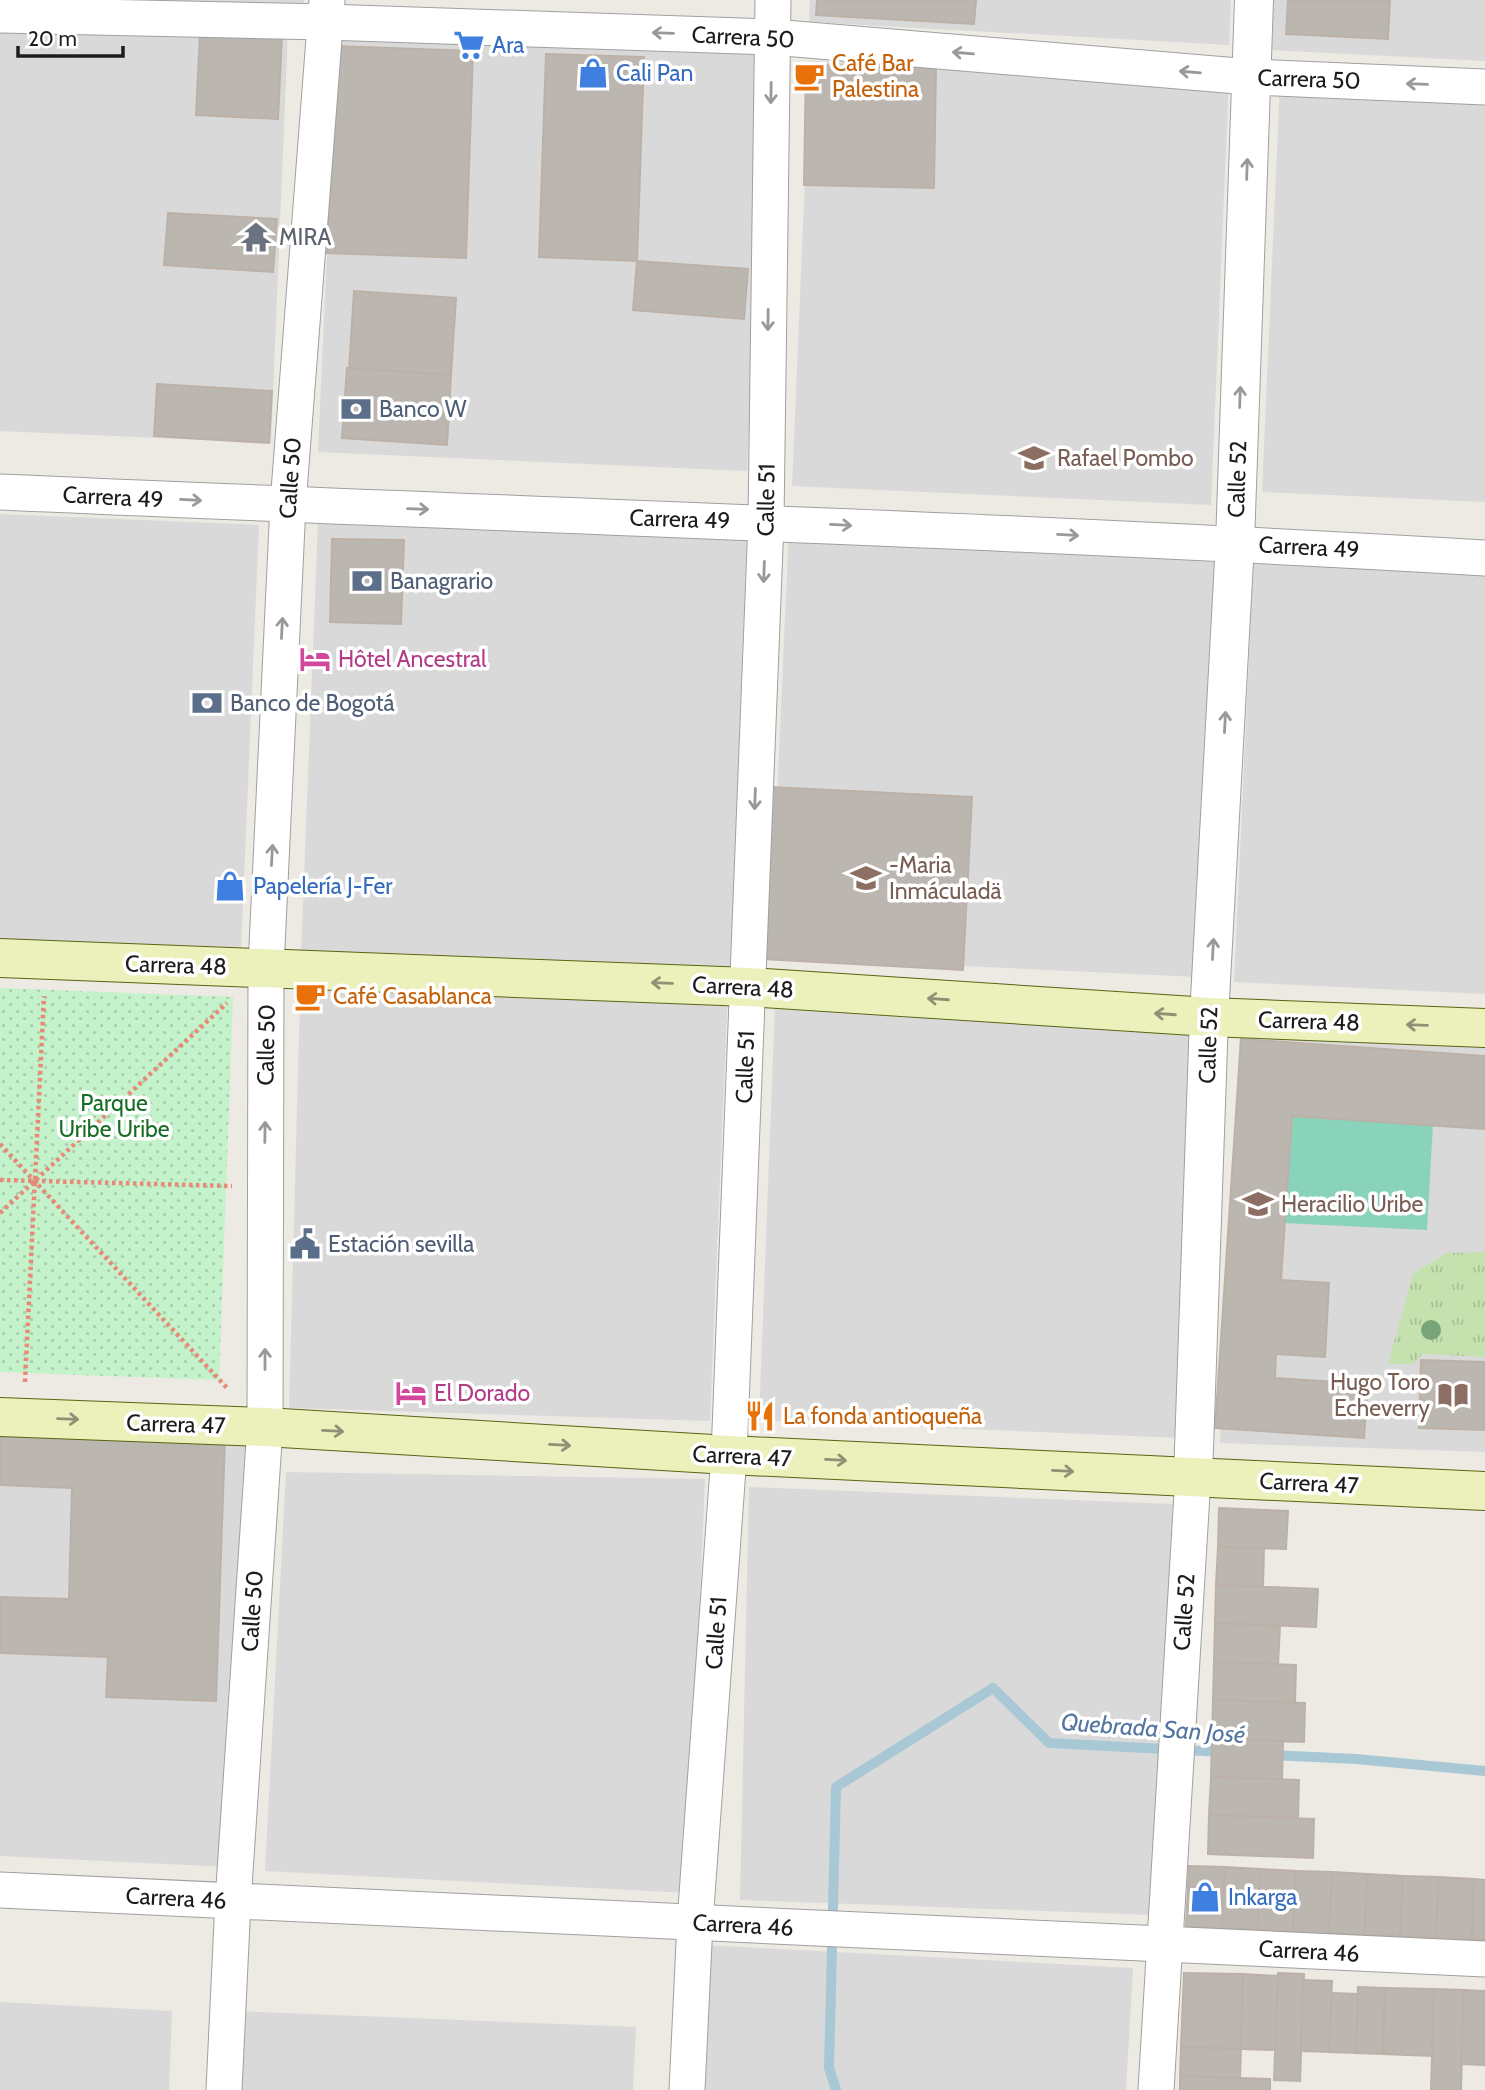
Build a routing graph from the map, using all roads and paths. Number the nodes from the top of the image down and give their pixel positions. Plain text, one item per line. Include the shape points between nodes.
1 (773, 0) edge
2 (1254, 0) edge
3 (327, 11) edge
4 (0, 15) edge
5 (772, 37) junction
6 (1250, 77) junction
7 (1485, 87) edge
8 (0, 492) edge
9 (288, 505) junction
10 (766, 522) junction
11 (1235, 543) junction
12 (1485, 558) edge
13 (0, 958) edge
14 (46, 961) junction
15 (267, 967) junction
16 (748, 987) junction
17 (1209, 1017) junction
18 (1485, 1028) edge
19 (0, 1144) edge
20 (0, 1180) edge
21 (35, 1181) junction
22 (264, 1187) junction
23 (0, 1213) edge
24 (12, 1417) edge
25 (265, 1427) junction
26 (729, 1455) junction
27 (1193, 1477) junction
28 (1485, 1491) edge
29 (0, 1890) edge
30 (233, 1901) junction
31 (695, 1922) junction
32 (1163, 1944) junction
33 (1485, 1959) edge
34 (224, 2090) edge
35 (687, 2090) edge
36 (1156, 2090) edge

1 - 5 street, Calle 51
2 - 6 street, Calle 52
3 - 4 street, Carrera 50
5 -> 3 street, Carrera 50
3 - 9 street, Calle 50
6 -> 5 street, Carrera 50
5 -> 10 street, Calle 51
7 -> 6 street, Carrera 50
11 -> 6 street, Calle 52
8 -> 9 street, Carrera 49
9 -> 10 street, Carrera 49
15 -> 9 street, Calle 50
10 -> 11 street, Carrera 49
10 -> 16 street, Calle 51
11 - 12 street, Carrera 49
17 -> 11 street, Calle 52
13 - 14 main road, Carrera 48
14 - 15 main road, Carrera 48
14 - 21 path
16 -> 15 main road, Carrera 48
15 - 21 path
22 -> 15 street, Calle 50
17 -> 16 main road, Carrera 48
16 - 26 street, Calle 51
18 -> 17 main road, Carrera 48
17 - 27 street, Calle 52
19 - 21 path
20 - 21 path
21 - 22 path
21 - 23 path
21 - 24 path
21 - 25 path
25 -> 22 street, Calle 50
24 -> 25 main road, Carrera 47
25 -> 26 main road, Carrera 47
25 - 30 street, Calle 50
26 -> 27 main road, Carrera 47
26 - 31 street, Calle 51
27 - 28 main road, Carrera 47
27 - 32 street, Calle 52
29 - 30 street, Carrera 46
30 - 31 street, Carrera 46
30 - 34 street, Calle 50
31 - 32 street, Carrera 46
31 - 35 street, Calle 51
32 - 33 street, Carrera 46
32 - 36 street, Calle 52

